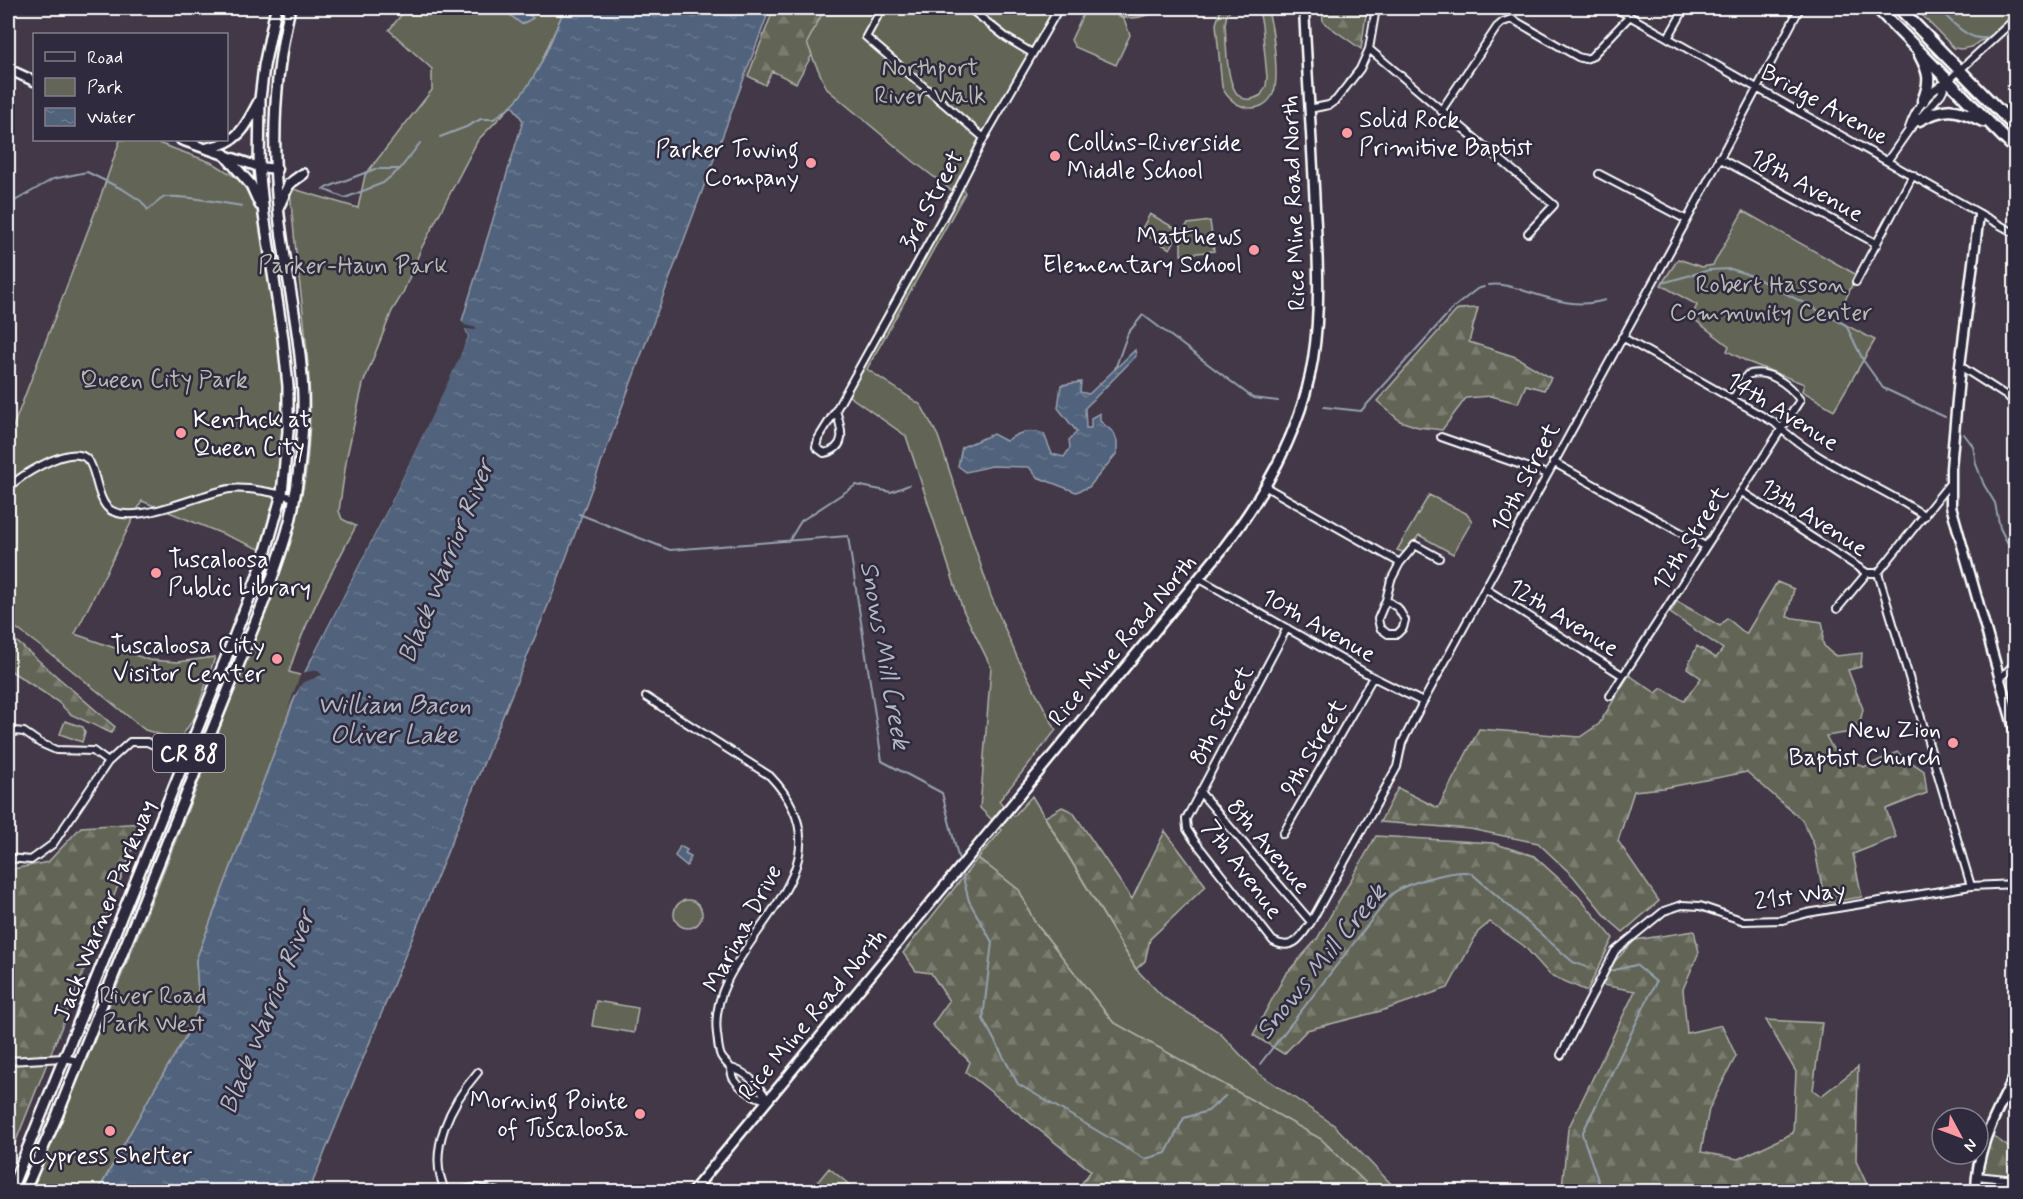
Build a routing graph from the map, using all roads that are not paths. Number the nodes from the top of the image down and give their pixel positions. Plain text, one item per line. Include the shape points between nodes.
1 (276, 8) edge
2 (290, 8) edge
3 (882, 8) edge
4 (969, 8) edge
5 (1059, 8) edge
6 (1304, 8) edge
7 (1376, 8) edge
8 (1615, 8) edge
9 (1685, 8) edge
10 (1800, 8) edge
11 (1877, 8) edge
12 (1899, 8) edge
13 (1630, 16) junction
14 (2016, 18) edge
15 (1668, 38) junction
16 (1915, 44) junction
17 (1370, 49) junction
18 (1032, 53) junction
19 (2016, 68) edge
20 (8, 69) edge
21 (1959, 70) junction
22 (33, 81) edge
23 (1948, 81) junction
24 (1757, 87) junction
25 (2016, 94) edge
26 (260, 99) junction
27 (1923, 101) junction
28 (1309, 109) junction
29 (1441, 111) junction
30 (1919, 120) junction
31 (1991, 125) junction
32 (2016, 128) edge
33 (1909, 130) junction
34 (984, 138) junction
35 (184, 141) edge
36 (208, 148) junction
37 (2016, 150) edge
38 (224, 154) junction
39 (1719, 158) junction
40 (1888, 160) junction
41 (259, 168) junction
42 (277, 169) junction
43 (303, 174) dead end
44 (1599, 174) dead end
45 (1913, 175) junction
46 (279, 209) junction
47 (264, 215) junction
48 (1979, 215) junction
49 (1687, 220) junction
50 (1528, 233) dead end
51 (2016, 234) edge
52 (1877, 244) junction
53 (1856, 282) dead end
54 (1622, 337) junction
55 (1960, 366) junction
56 (1733, 399) junction
57 (2016, 402) edge
58 (836, 410) junction
59 (1782, 430) junction
60 (1441, 437) dead end
61 (1553, 462) junction
62 (1547, 474) junction
63 (1951, 483) junction
64 (1266, 487) junction
65 (8, 488) edge
66 (1742, 492) junction
67 (282, 494) junction
68 (295, 498) junction
69 (1925, 516) junction
70 (1706, 546) junction
71 (1439, 558) dead end
72 (1400, 563) junction
73 (1868, 573) junction
74 (1878, 573) junction
75 (1198, 579) junction
76 (1486, 589) junction
77 (1386, 600) junction
78 (1837, 609) dead end
79 (1287, 628) junction
80 (2016, 662) edge
81 (1622, 675) junction
82 (1373, 676) junction
83 (1999, 680) junction
84 (1610, 696) dead end
85 (646, 697) dead end
86 (1423, 702) junction
87 (2016, 736) edge
88 (8, 740) edge
89 (187, 759) junction
90 (108, 762) junction
91 (198, 765) junction
92 (1200, 792) junction
93 (1186, 819) joint
94 (1283, 834) dead end
95 (8, 858) edge
96 (2016, 884) edge
97 (1971, 886) junction
98 (1311, 922) junction
99 (1273, 941) joint
100 (1561, 1055) dead end
101 (64, 1058) junction
102 (8, 1061) edge
103 (79, 1061) junction
104 (731, 1068) junction
105 (478, 1072) dead end
106 (2016, 1073) edge
107 (768, 1100) junction
108 (1976, 1176) junction
109 (2016, 1180) edge
110 (10, 1191) edge
111 (24, 1191) edge
112 (446, 1191) edge
113 (452, 1191) edge
114 (498, 1191) edge
115 (692, 1191) edge
116 (1976, 1191) edge

1 - 26 main road, Jack Warner Parkway / CR 88
2 - 42 main road, Jack Warner Parkway via 276,96
3 - 34 street via 867,38
4 - 18 street
5 - 18 street, 3rd Street
6 - 28 main road, Rice Mine Road North
7 - 17 street
8 - 13 street, Bridge Avenue
9 - 15 street
10 - 24 street, 10th Street
11 - 16 highway
12 - 21 highway
13 - 15 street, Bridge Avenue
13 - 29 street via 1585,59 1512,20 1503,22
14 - 21 street
15 - 24 street, Bridge Avenue
16 - 23 highway
16 - 27 highway via 1929,75
17 - 28 street via 1336,100
17 - 29 street
18 - 34 street, 3rd Street
19 - 25 highway
20 - 22 main road
21 - 23 street
21 - 32 highway
23 - 27 street
23 - 30 street
23 - 31 highway
24 - 39 street, 10th Street
24 - 40 street, Bridge Avenue
26 - 36 main road via 237,137
26 - 41 main road, Jack Warner Parkway / CR 88
27 - 33 street
28 - 64 main road, Rice Mine Road North via 1318,261 1315,344 1287,445
29 - 50 street via 1554,206
30 - 31 highway via 1935,112 1956,110
30 - 33 street
31 - 37 highway
33 - 40 street
34 - 58 street, 3rd Street
35 - 36 main road
36 - 38 main road
38 - 41 main road
38 - 47 main road via 251,185
39 - 49 street, 10th Street
39 - 52 street, 18th Avenue
40 - 45 street, Bridge Avenue
41 - 42 main road
41 - 47 main road, Jack Warner Parkway / CR 88
42 - 46 main road, Jack Warner Parkway
43 - 46 main road via 289,184
44 - 49 street
45 - 48 street, Bridge Avenue
45 - 52 street
46 - 68 main road, Jack Warner Parkway via 303,396
47 - 67 main road, Jack Warner Parkway / CR 88 via 288,386
48 - 51 street, Bridge Avenue
48 - 55 main road
49 - 54 street, 10th Street
52 - 53 street
54 - 56 street, 14th Avenue
54 - 61 street, 10th Street
55 - 57 street
55 - 63 main road
56 - 59 street, 14th Avenue
56 - 59 street, 12th Street via 1747,375 1756,372 1789,386 1800,400
58 - 58 street, 3rd Street via 818,439 816,447 824,453 839,446 842,437
59 - 66 street, 12th Street
59 - 69 street, 14th Avenue via 1847,473
60 - 62 street
61 - 62 street, 10th Street
61 - 70 street
62 - 76 street, 10th Street
63 - 69 street
63 - 83 main road via 1951,506
64 - 72 street
64 - 75 main road, Rice Mine Road North
65 - 67 street via 36,469 75,454 90,463 106,506 124,515 230,489
66 - 70 street, 12th Street
66 - 73 street, 13th Avenue
67 - 68 street
67 - 89 main road, Jack Warner Parkway / CR 88 via 262,565
68 - 91 main road, Jack Warner Parkway via 266,596
69 - 74 street
70 - 81 street, 12th Street
71 - 72 street via 1415,545
72 - 77 street
73 - 74 street
73 - 78 street
74 - 97 street
75 - 79 street, 10th Avenue
75 - 107 main road, Rice Mine Road North
76 - 81 street, 12th Avenue
76 - 86 street, 10th Street
77 - 77 street via 1379,624 1388,634 1397,634 1405,620 1398,608
79 - 82 street, 10th Avenue
79 - 92 street, 8th Street
80 - 83 street
81 - 84 street, 12th Street
82 - 86 street, 10th Avenue
82 - 94 street, 9th Street
83 - 87 main road
85 - 104 street, Marina Drive via 770,776 789,799 798,825 796,868 723,990 716,1027 721,1056
86 - 98 street, 10th Street via 1402,742 1397,767
88 - 90 street via 14,731 24,732 56,750 93,751
89 - 90 street via 147,742 130,742
89 - 91 street
89 - 101 main road, Jack Warner Parkway / CR 88
90 - 95 street via 53,844 31,860
91 - 103 main road, Jack Warner Parkway
92 - 93 street, 8th Street
92 - 98 street, 8th Avenue
93 - 99 street, 7th Avenue via 1194,840
96 - 97 street, 21st Way
97 - 100 street, 21st Way via 1782,920 1744,921 1700,906 1682,905 1664,911 1615,951
98 - 99 street, 10th Street via 1298,940 1290,944
101 - 102 street
101 - 103 street
101 - 110 main road, Jack Warner Parkway / CR 88
103 - 111 main road, Jack Warner Parkway
104 - 107 street via 760,1088
104 - 107 street, Marina Drive via 733,1078 752,1096
105 - 112 street via 458,1097 441,1140 441,1183
106 - 108 main road via 1990,1125
107 - 115 main road, Rice Mine Road North
108 - 109 street
108 - 116 main road
113 - 114 street

